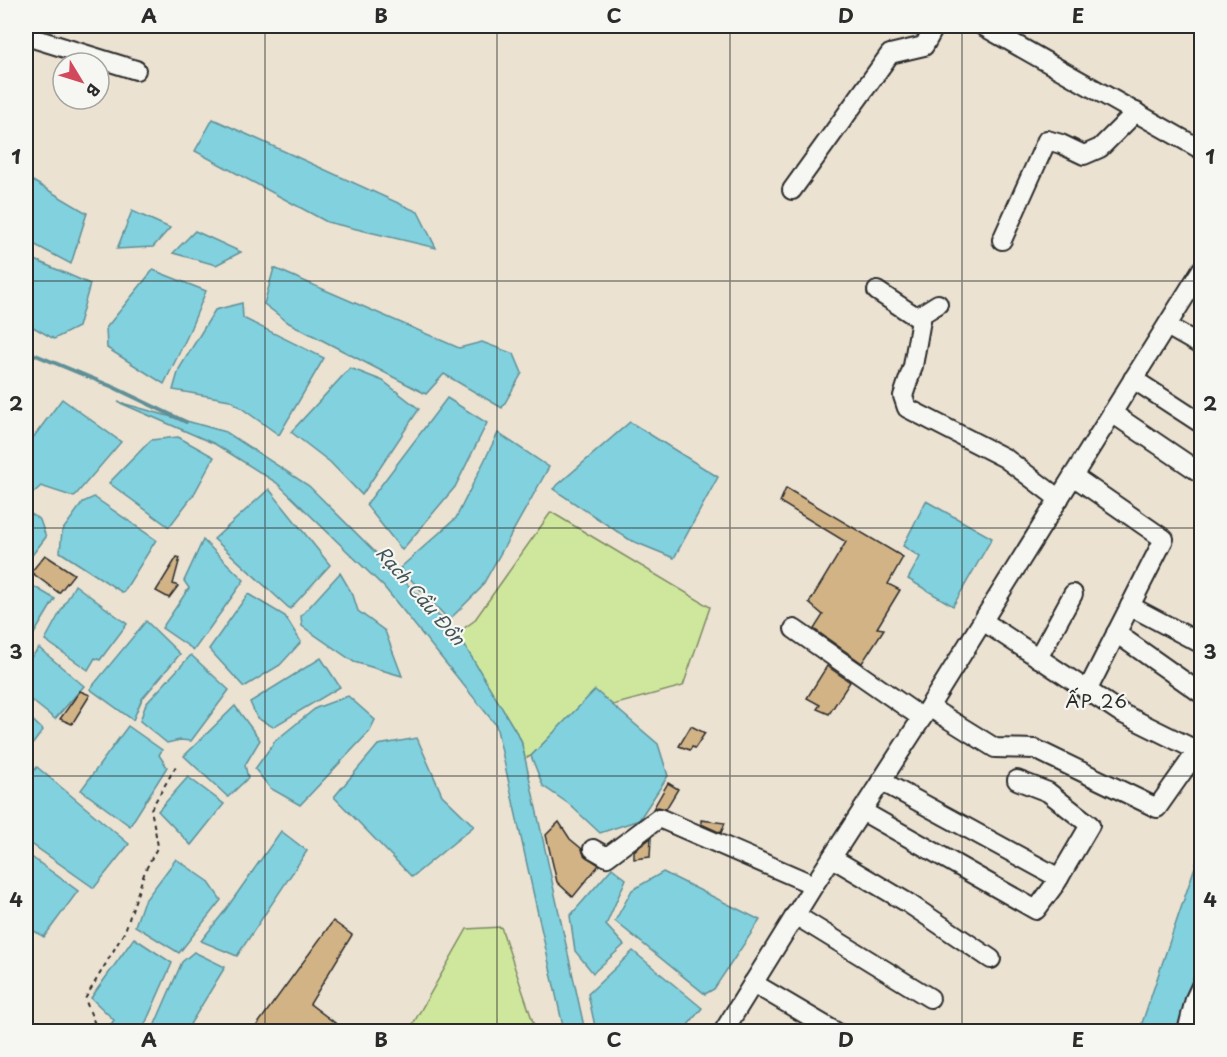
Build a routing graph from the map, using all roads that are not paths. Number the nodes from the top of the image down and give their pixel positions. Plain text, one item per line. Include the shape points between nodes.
1 (935, 26) edge
2 (982, 26) edge
3 (26, 36) edge
4 (136, 70) dead end
5 (1137, 112) junction
6 (1202, 150) edge
7 (792, 190) dead end
8 (1002, 240) dead end
9 (1202, 269) edge
10 (877, 291) dead end
11 (938, 304) dead end
12 (921, 320) junction
13 (1167, 326) junction
14 (1202, 346) edge
15 (1133, 379) junction
16 (1112, 413) junction
17 (1202, 424) edge
18 (1202, 474) edge
19 (1073, 476) junction
20 (1059, 499) junction
21 (1073, 594) dead end
22 (1130, 606) junction
23 (983, 621) junction
24 (794, 629) dead end
25 (1116, 633) junction
26 (1202, 644) edge
27 (1038, 658) junction
28 (1087, 691) junction
29 (1202, 694) edge
30 (926, 713) junction
31 (1199, 748) edge
32 (1017, 780) dead end
33 (881, 781) junction
34 (862, 811) junction
35 (593, 849) dead end
36 (832, 858) junction
37 (1059, 878) junction
38 (814, 885) junction
39 (795, 915) junction
40 (991, 959) dead end
41 (753, 983) junction
42 (1202, 984) edge
43 (930, 998) dead end
44 (723, 1032) edge
45 (836, 1032) edge
46 (1187, 1032) edge

1 - 7 street via 924,46 890,54
2 - 5 street
3 - 4 street
5 - 6 street
5 - 8 street via 1100,148 1084,155 1047,140
9 - 13 street
10 - 12 street
11 - 12 street via 922,314
12 - 20 street via 914,366 903,396 907,408 1005,458
13 - 14 street
13 - 15 street
15 - 16 street
15 - 17 street
16 - 18 street
16 - 19 street
19 - 20 street
19 - 22 street via 1164,539
20 - 23 street
21 - 27 street
22 - 25 street
22 - 26 street
23 - 27 street
23 - 30 street
24 - 30 street
25 - 28 street
25 - 29 street
27 - 28 street
28 - 31 street via 1123,714
30 - 31 street via 994,748 1035,748 1157,808
30 - 33 street
32 - 37 street via 1048,792 1090,825
33 - 34 street
33 - 37 street
34 - 36 street
34 - 37 street via 1036,910
35 - 38 street via 607,857 658,818
36 - 38 street
36 - 40 street
38 - 39 street
39 - 41 street
39 - 43 street
41 - 44 street
41 - 45 street
42 - 46 street

